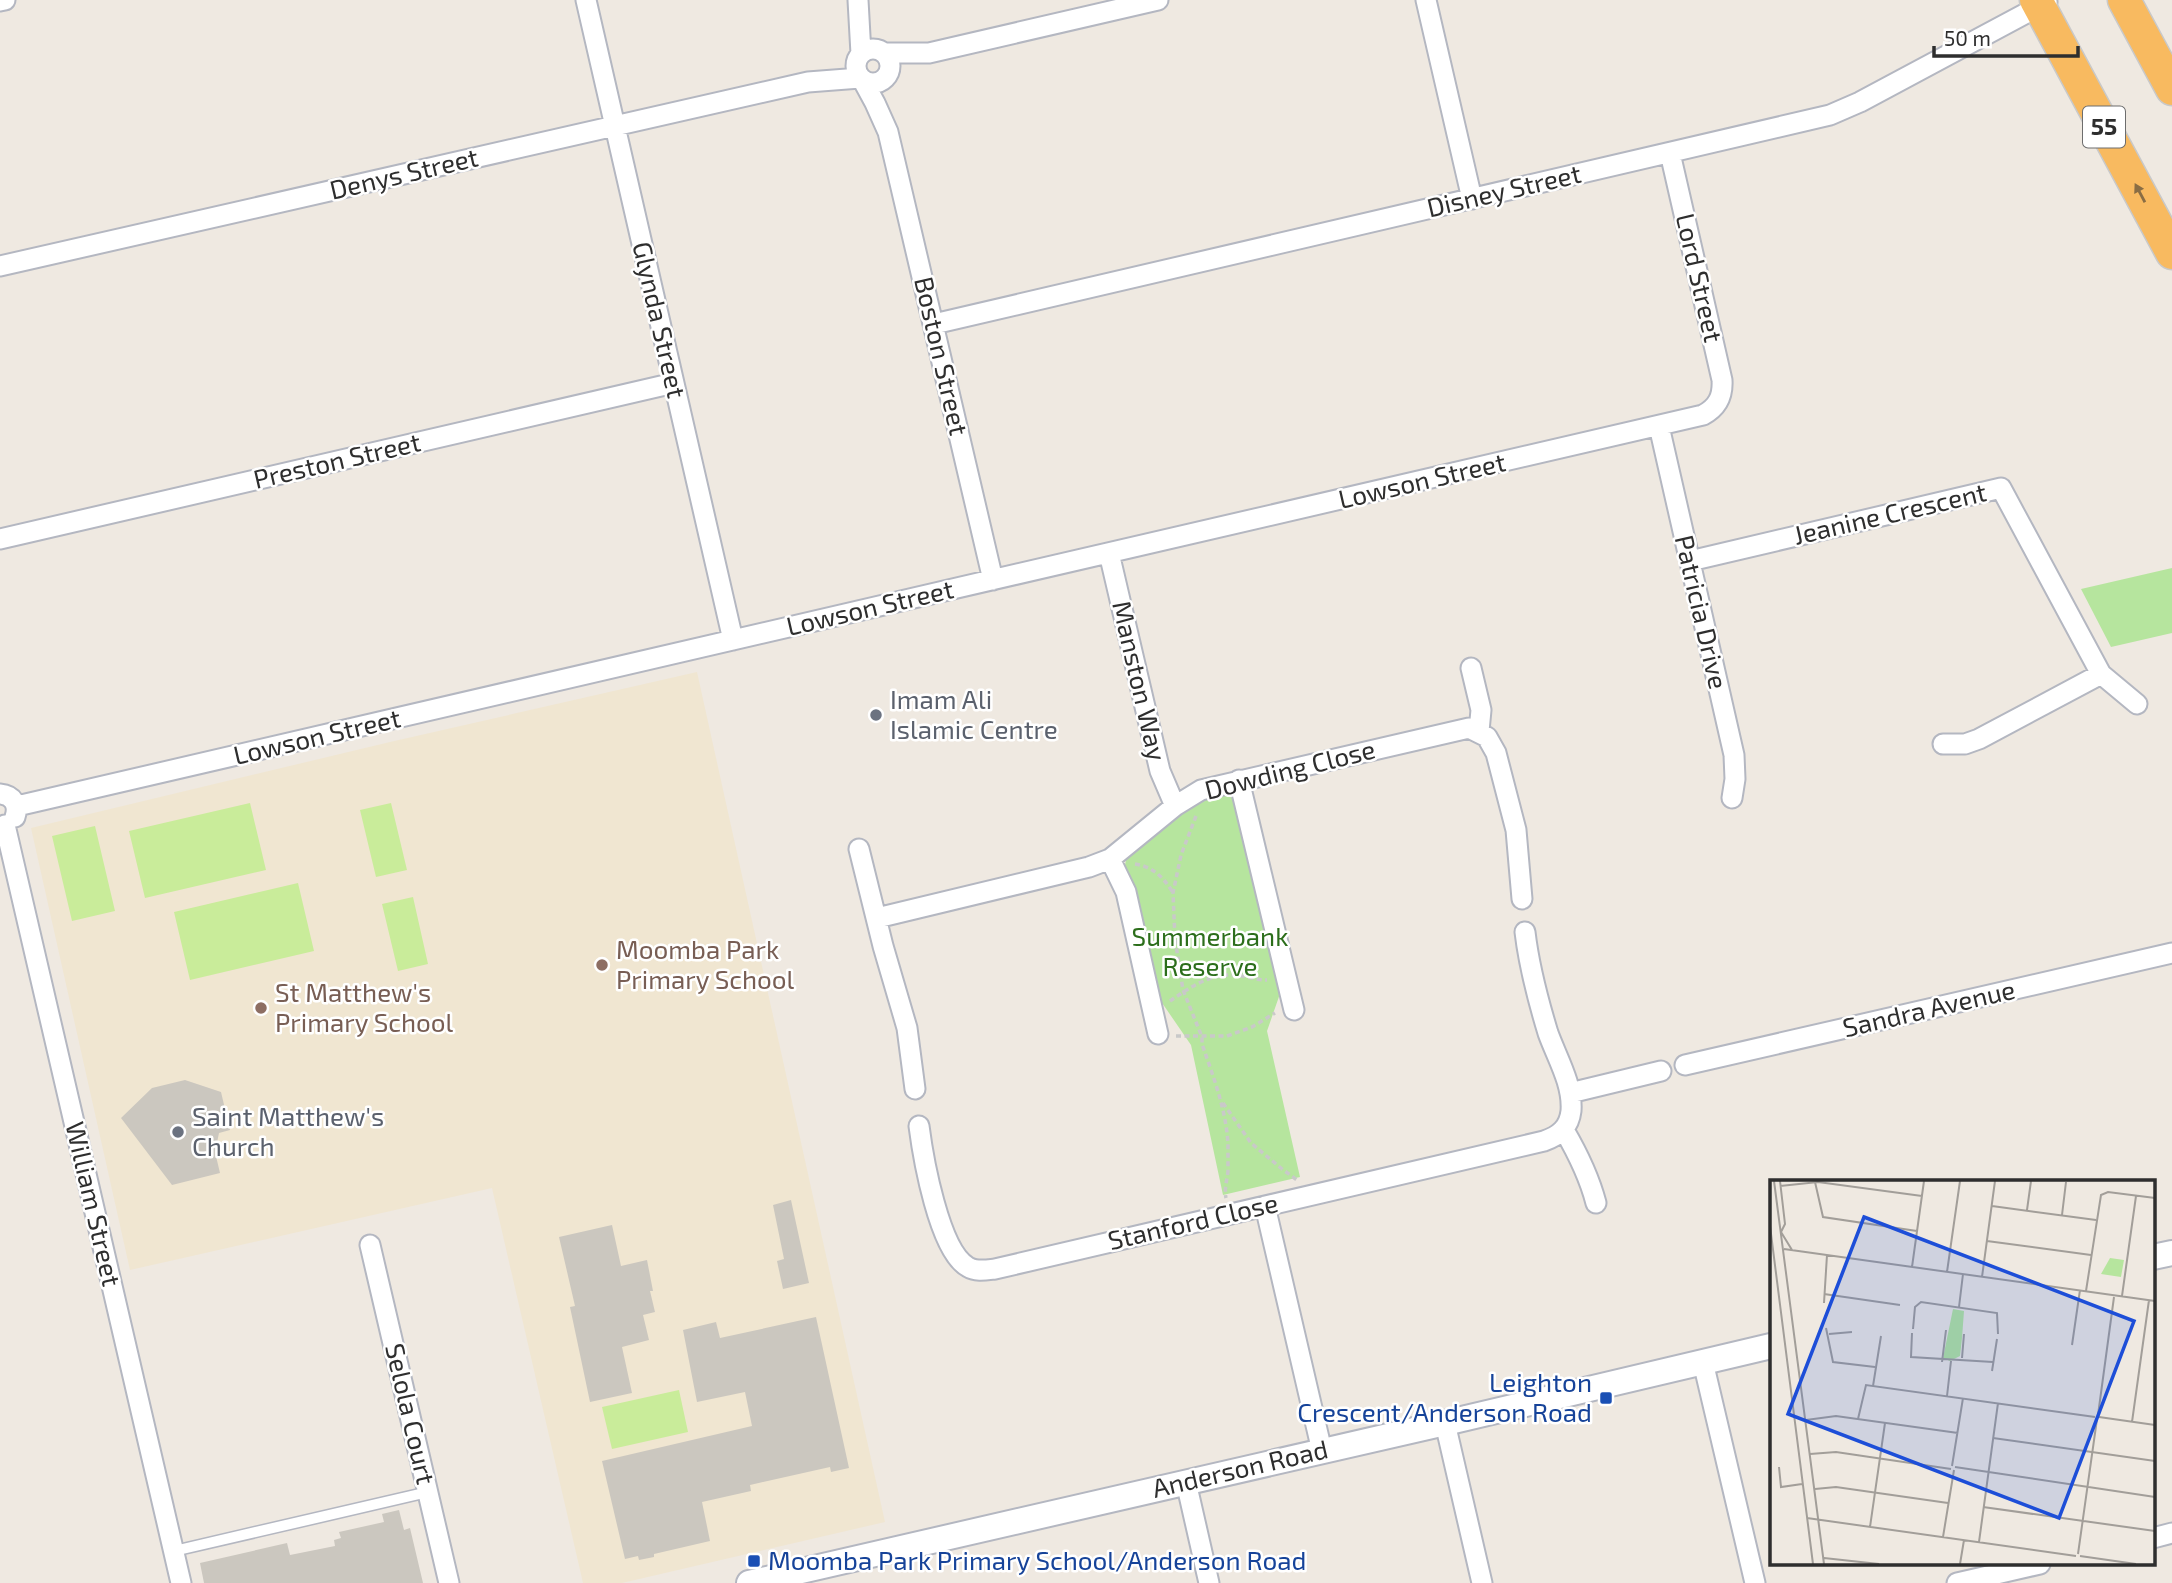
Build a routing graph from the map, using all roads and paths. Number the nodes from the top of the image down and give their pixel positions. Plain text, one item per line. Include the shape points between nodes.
1 (586, 0) edge
2 (1158, 0) edge
3 (1426, 0) edge
4 (2124, 0) edge
5 (2042, 2) edge
6 (859, 4) edge
7 (883, 52) junction
8 (929, 53) junction
9 (860, 55) junction
10 (861, 78) junction
11 (886, 78) junction
12 (808, 82) junction
13 (2172, 89) edge
14 (615, 126) junction
15 (888, 132) junction
16 (1670, 153) junction
17 (1472, 199) junction
18 (2172, 253) edge
19 (0, 266) edge
20 (934, 324) junction
21 (674, 383) junction
22 (1718, 403) joint
23 (1659, 426) junction
24 (0, 539) edge
25 (1109, 553) junction
26 (1690, 561) junction
27 (993, 580) junction
28 (733, 639) junction
29 (1471, 668) dead end
30 (2101, 674) junction
31 (2137, 704) dead end
32 (1479, 731) junction
33 (1943, 744) dead end
34 (1239, 780) junction
35 (0, 794) edge
36 (1732, 798) dead end
37 (17, 806) junction
38 (1175, 806) junction
39 (1197, 810) dead end
40 (2, 825) edge
41 (859, 849) dead end
42 (1110, 859) junction
43 (1130, 863) dead end
44 (1173, 893) junction
45 (1522, 899) dead end
46 (877, 918) junction
47 (1525, 932) dead end
48 (2172, 953) edge
49 (1287, 978) junction
50 (1183, 991) junction
51 (1151, 1007) junction
52 (1293, 1008) joint
53 (1158, 1034) joint
54 (1202, 1037) junction
55 (1685, 1065) dead end
56 (1661, 1071) dead end
57 (915, 1089) dead end
58 (1570, 1093) junction
59 (1220, 1099) junction
60 (919, 1126) dead end
61 (1564, 1130) junction
62 (1303, 1196) junction
63 (1596, 1203) dead end
64 (1265, 1206) junction
65 (1230, 1214) junction
66 (370, 1245) dead end
67 (2172, 1253) edge
68 (2154, 1257) edge
69 (1770, 1346) edge
70 (1703, 1362) junction
71 (1445, 1423) junction
72 (1322, 1451) junction
73 (1186, 1482) junction
74 (428, 1492) junction
75 (2172, 1533) edge
76 (2154, 1538) edge
77 (174, 1551) junction
78 (2031, 1566) edge
79 (181, 1583) edge
80 (449, 1583) edge
81 (749, 1583) edge
82 (1209, 1583) edge
83 (1482, 1583) edge
84 (1755, 1583) edge
85 (1957, 1583) edge

1 - 14 street, Glynda Street
2 - 8 street
3 - 17 street
4 - 13 highway
5 - 16 street, Disney Street via 1844,110
18 -> 5 highway, 55
6 - 7 street
6 - 9 street
7 - 8 street
7 - 9 street via 871,49
7 - 11 street via 890,62
8 - 11 street
9 - 10 street via 856,67
9 - 12 street, Denys Street
10 - 11 street via 876,83
10 - 12 street, Denys Street
10 - 15 street, Boston Street
11 - 15 street, Boston Street
12 - 14 street, Denys Street
14 - 19 street, Denys Street
14 - 21 street, Glynda Street
15 - 20 street, Boston Street
16 - 17 street, Disney Street
16 - 22 street, Lord Street via 1722,380
17 - 20 street, Disney Street
20 - 27 street, Boston Street
21 - 24 street, Preston Street
21 - 28 street, Glynda Street
22 - 23 street, Lowson Street via 1703,415
23 - 25 street, Lowson Street
23 - 26 street, Patricia Drive
25 - 27 street, Lowson Street
25 - 38 street, Manston Way via 1160,771
26 - 30 street, Jeanine Crescent via 2001,488
26 - 36 street, Patricia Drive via 1734,755
27 - 28 street, Lowson Street
28 - 37 street, Lowson Street
29 - 32 street via 1481,710
30 - 31 street, Jeanine Crescent
30 - 33 street via 1979,739
32 - 34 street, Dowding Close via 1461,729
32 - 45 street via 1491,744 1508,797
34 - 38 street, Dowding Close via 1201,790
34 - 49 street
35 - 37 street via 12,797
37 - 40 street via 16,816
38 - 42 street, Dowding Close
39 - 44 path
40 - 77 street, William Street
41 - 46 street
42 - 46 street, Dowding Close
42 - 51 street via 1126,892
43 - 44 path via 1152,869
44 - 50 path
46 - 57 street via 907,1028
47 - 58 street via 1539,1004
48 - 55 street, Sandra Avenue
49 - 50 path via 1224,975
49 - 52 street
50 - 51 path via 1169,1002
50 - 54 path
51 - 53 street
52 - 54 path via 1237,1033
53 - 54 path
54 - 59 path
56 - 58 street
58 - 61 street via 1571,1112
59 - 62 path via 1251,1143 1296,1178
59 - 65 path via 1228,1143 1225,1193
60 - 65 street, Stanford Close via 937,1211 952,1249 969,1268 995,1269
61 - 62 street, Stanford Close via 1544,1141
61 - 63 street via 1579,1154
62 - 64 street, Stanford Close
64 - 65 street, Stanford Close
64 - 72 street
66 - 74 street, Selola Court
67 - 68 street
69 - 70 street, Anderson Road
70 - 71 street, Anderson Road
70 - 84 street
71 - 72 street, Anderson Road
71 - 83 street
72 - 73 street, Anderson Road
73 - 81 street, Anderson Road
73 - 82 street
74 - 77 lane
74 - 80 street, Selola Court
75 - 76 street
77 - 79 street, William Street
78 - 85 street

